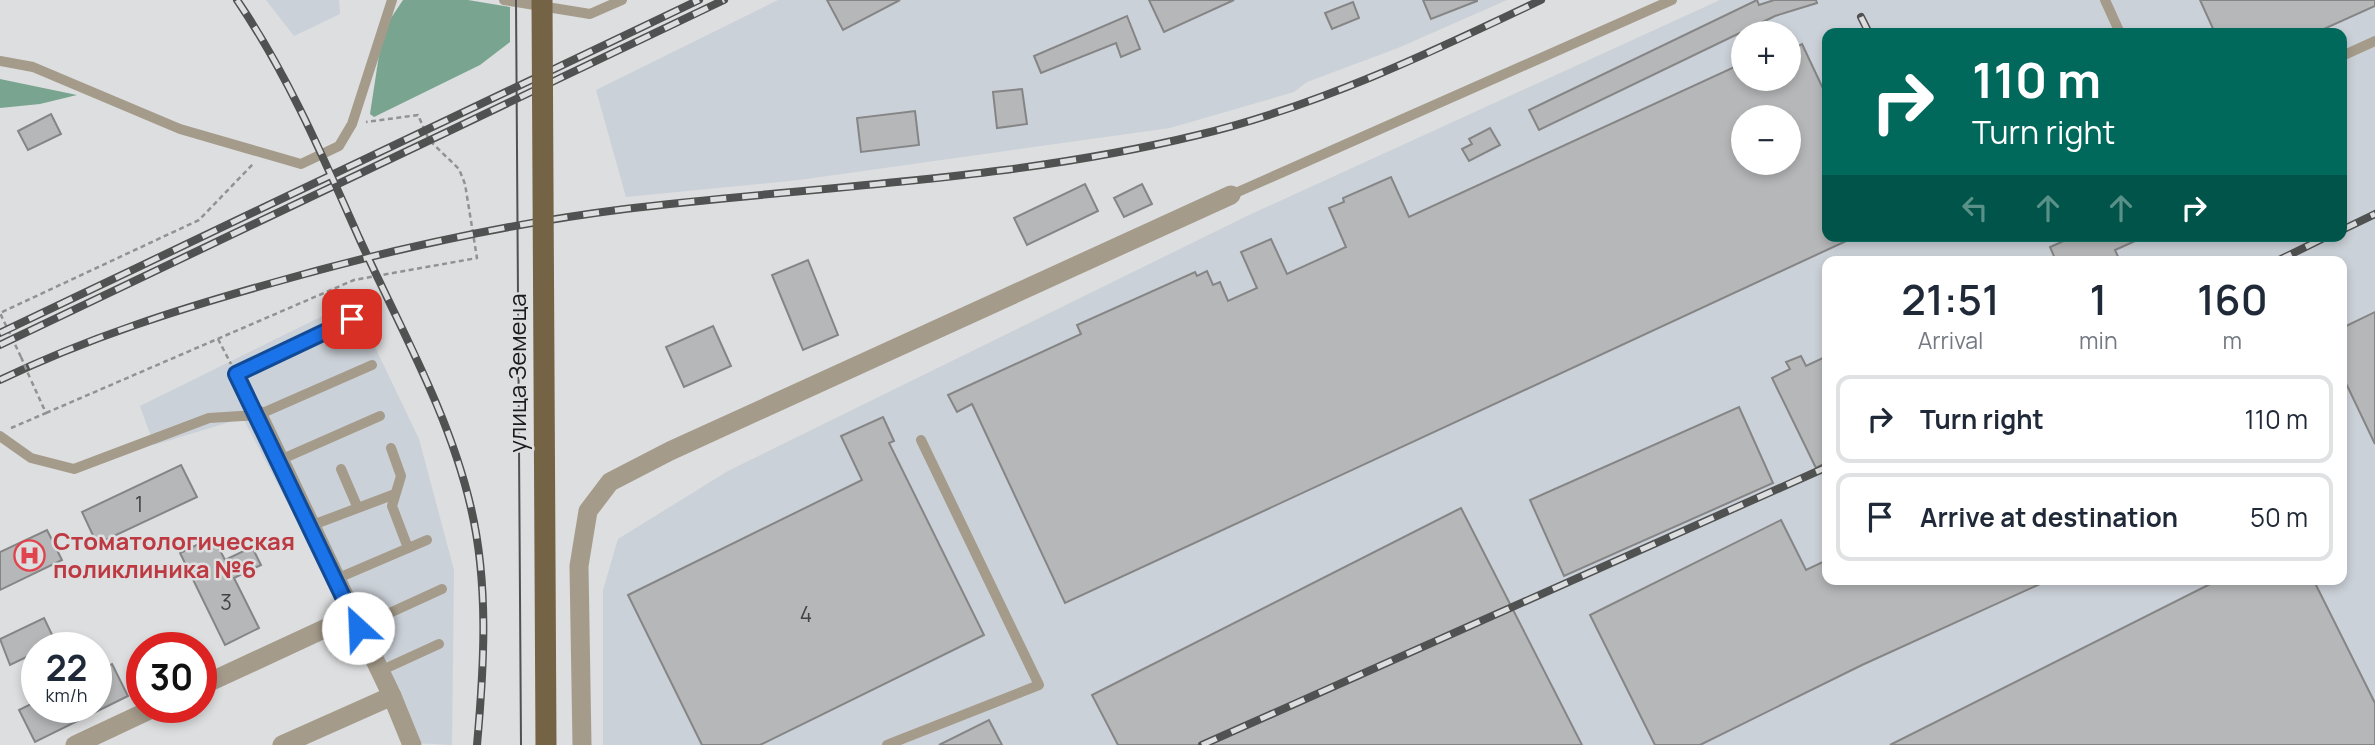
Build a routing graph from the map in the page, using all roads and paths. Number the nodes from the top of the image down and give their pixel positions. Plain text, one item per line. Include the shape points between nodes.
1 (392, 0) edge
2 (504, 0) edge
3 (542, 0) edge
4 (622, 0) edge
5 (1672, 0) edge
6 (2105, 0) edge
7 (2118, 28) edge
8 (2375, 41) edge
9 (2347, 54) edge
10 (0, 61) edge
11 (352, 124) junction
12 (263, 153) junction
13 (1231, 195) joint
14 (352, 319) dead end
15 (218, 338) junction
16 (372, 365) dead end
17 (236, 374) junction
18 (47, 414) junction
19 (258, 415) junction
20 (380, 416) dead end
21 (0, 434) edge
22 (922, 440) dead end
23 (391, 448) dead end
24 (279, 460) junction
25 (341, 469) dead end
26 (395, 494) junction
27 (357, 506) junction
28 (310, 526) junction
29 (427, 540) dead end
30 (408, 548) junction
31 (335, 579) junction
32 (442, 589) dead end
33 (355, 622) junction
34 (439, 644) dead end
35 (380, 671) junction
36 (217, 679) edge
37 (392, 696) junction
38 (126, 721) edge
39 (75, 745) edge
40 (282, 745) edge
41 (412, 745) edge
42 (546, 745) edge
43 (582, 745) edge
44 (887, 745) edge

1 - 11 lane
2 - 4 lane via 590,14
3 - 42 main road, улица Земеца, bridge
5 - 13 lane
6 - 7 lane
8 - 9 lane
10 - 12 lane via 33,66 180,129
11 - 12 lane via 339,146 301,164
11 - 15 path via 418,116 429,140 459,169 470,202 477,257 354,280
12 - 18 path, bridge via 199,220 0,313
13 - 43 street via 610,482 587,512 579,566
14 - 17 lane
15 - 17 path
15 - 18 path
16 - 19 lane
17 - 19 lane
18 - 21 path
19 - 21 lane via 209,418 74,469 31,458
19 - 24 street
20 - 24 lane
22 - 44 lane via 1039,685
23 - 26 lane via 401,475
24 - 28 street
25 - 27 lane
26 - 27 lane
26 - 30 lane via 392,506
27 - 28 lane
28 - 31 street
29 - 30 lane
30 - 31 lane
31 - 33 street
32 - 33 lane
33 - 35 street
33 - 36 street
34 - 35 lane
35 - 37 street
37 - 40 street
37 - 41 street
38 - 39 street

